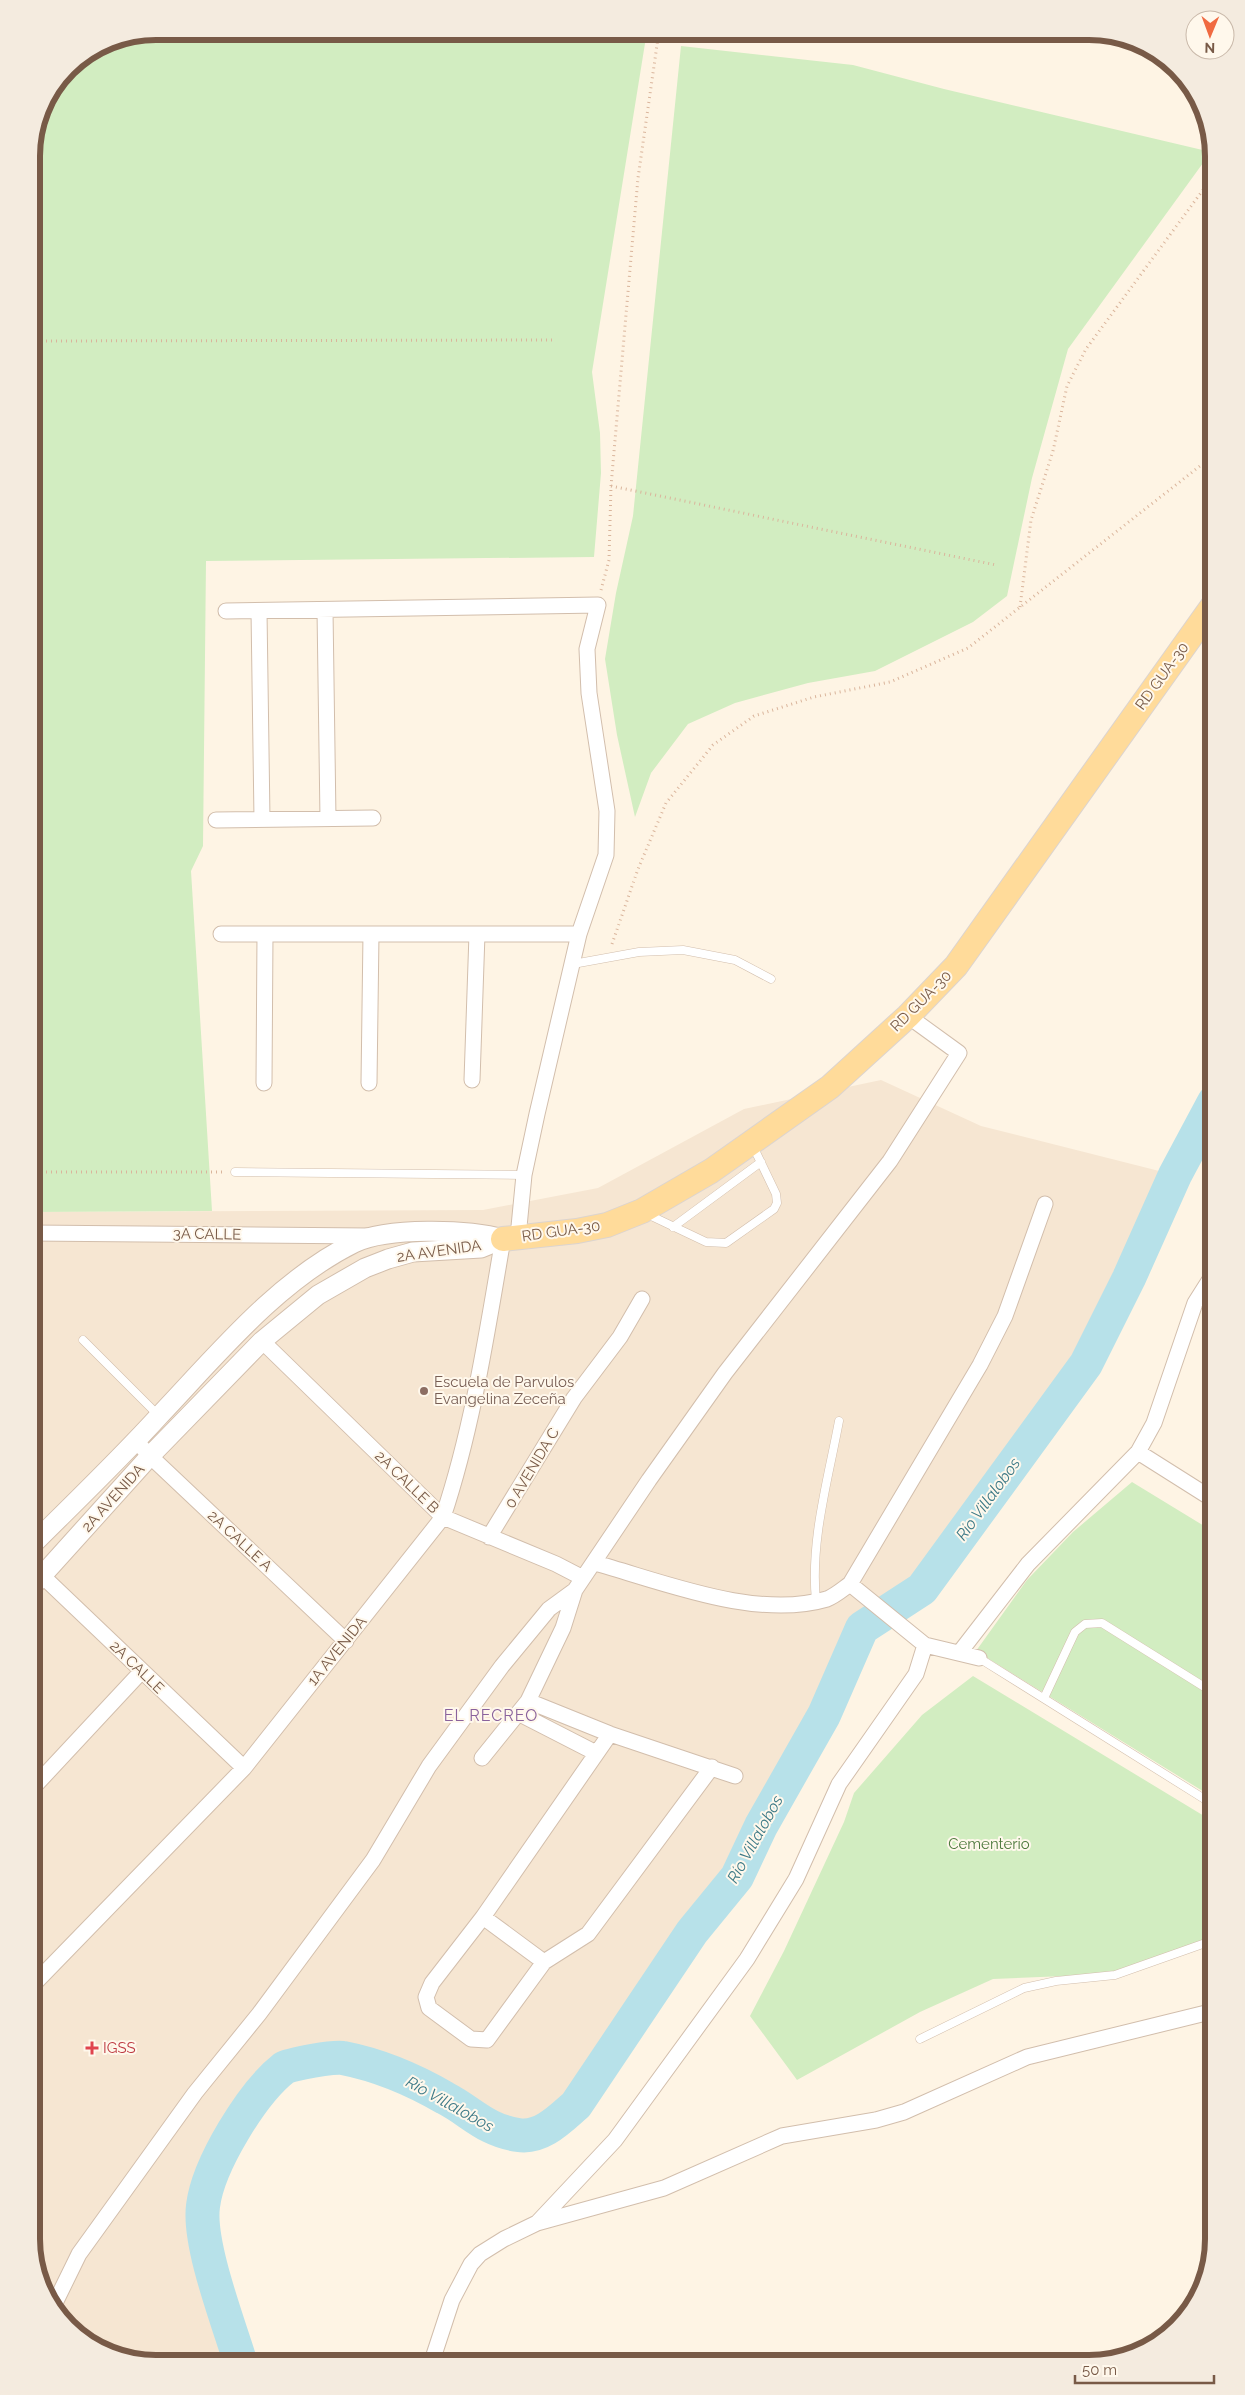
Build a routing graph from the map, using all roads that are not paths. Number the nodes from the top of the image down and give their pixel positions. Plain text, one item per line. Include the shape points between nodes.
1 (325, 610) junction
2 (259, 611) junction
3 (226, 612) dead end
4 (1205, 617) edge
5 (373, 818) dead end
6 (262, 819) junction
7 (328, 819) junction
8 (216, 820) dead end
9 (221, 934) dead end
10 (265, 934) junction
11 (371, 934) junction
12 (477, 934) junction
13 (580, 934) junction
14 (573, 964) junction
15 (771, 979) dead end
16 (908, 1016) junction
17 (472, 1080) dead end
18 (264, 1083) dead end
19 (369, 1084) dead end
20 (756, 1152) junction
21 (235, 1172) road end
22 (524, 1175) junction
23 (1045, 1204) dead end
24 (642, 1211) junction
25 (674, 1227) junction
26 (40, 1233) edge
27 (383, 1236) junction
28 (511, 1238) junction
29 (388, 1259) junction
30 (1205, 1287) edge
31 (642, 1299) dead end
32 (83, 1340) dead end
33 (262, 1341) junction
34 (160, 1416) junction
35 (839, 1421) dead end
36 (136, 1441) junction
37 (1138, 1452) junction
38 (150, 1456) junction
39 (1205, 1494) edge
40 (443, 1517) junction
41 (40, 1537) edge
42 (489, 1537) junction
43 (595, 1563) junction
44 (40, 1571) edge
45 (40, 1581) edge
46 (579, 1584) junction
47 (850, 1584) junction
48 (816, 1601) junction
49 (346, 1641) junction
50 (922, 1643) junction
51 (960, 1652) junction
52 (979, 1658) joint
53 (141, 1672) junction
54 (1205, 1687) edge
55 (1044, 1698) junction
56 (528, 1701) junction
57 (520, 1714) junction
58 (610, 1734) junction
59 (596, 1753) junction
60 (482, 1758) dead end
61 (712, 1767) junction
62 (244, 1768) junction
63 (735, 1776) dead end
64 (40, 1780) edge
65 (1205, 1799) edge
66 (482, 1918) junction
67 (1205, 1943) edge
68 (544, 1962) junction
69 (40, 1978) edge
70 (1205, 2013) edge
71 (920, 2039) dead end
72 (537, 2223) junction
73 (57, 2299) edge
74 (434, 2355) edge

1 - 2 street
1 - 7 street
1 - 13 street, 1A AVENIDA via 598,605 587,658 589,693 607,811 606,855
2 - 3 street
2 - 6 street
4 - 16 main road, RD GUA-30 via 956,966
5 - 7 street
6 - 7 street
6 - 8 street
9 - 10 street
10 - 11 street
10 - 18 street
11 - 12 street
11 - 19 street
12 - 13 street
12 - 17 street
13 - 14 street, 1A AVENIDA
14 - 15 lane via 640,952 683,950 735,960
14 - 22 street, 1A AVENIDA
16 - 20 main road, RD GUA-30
16 - 43 street via 959,1053 890,1161 725,1373
20 - 24 main road, RD GUA-30 via 711,1171
20 - 25 lane
20 - 25 lane via 776,1194 774,1209 726,1243 706,1242
21 - 22 lane
22 - 28 street, 1A AVENIDA
23 - 47 street via 1006,1316
24 - 25 lane
24 - 28 main road, RD GUA-30 via 600,1226
26 - 27 street, 3A CALLE
27 - 28 street, 2A AVENIDA via 438,1231
27 - 29 street
27 - 34 street, 2A AVENIDA via 355,1243 300,1278 246,1324
28 - 29 street, 2A AVENIDA via 480,1248 413,1252
28 - 40 street, 1A AVENIDA via 458,1474
29 - 33 street, 2A AVENIDA via 365,1268 318,1295
30 - 37 street via 1195,1303 1154,1423
31 - 42 street, 0 AVENIDA C via 620,1337 574,1398
32 - 34 lane
33 - 38 street, 2A AVENIDA
33 - 40 street, 2A CALLE B
34 - 36 street, 2A AVENIDA
35 - 48 lane via 817,1534 813,1575
36 - 38 street, 2A CALLE A
36 - 41 street, 2A AVENIDA
37 - 39 street
37 - 51 street via 1028,1564
38 - 44 street, 2A AVENIDA
38 - 49 street, 2A CALLE A
40 - 42 street, 2A CALLE B
40 - 49 street, 1A AVENIDA
42 - 46 street, 2A CALLE B via 556,1564
43 - 46 street
43 - 48 street via 760,1606 800,1605
45 - 53 street, 2A CALLE
46 - 56 street via 563,1628
46 - 73 street via 549,1608 502,1666 429,1766 373,1860 128,2184 79,2254
47 - 48 street via 829,1598
47 - 50 street
49 - 62 street, 1A AVENIDA
50 - 51 street
50 - 72 street via 916,1674 839,1784 796,1878 747,1959 615,2140
51 - 52 street
52 - 55 lane
53 - 62 street, 2A CALLE
53 - 64 street
54 - 55 lane via 1102,1623 1093,1623 1085,1624 1076,1632
55 - 65 lane
56 - 57 street
56 - 58 street
57 - 59 street
57 - 60 street
58 - 59 street
58 - 61 street
59 - 66 street
61 - 63 street
61 - 68 street via 588,1934
62 - 69 street, 1A AVENIDA
66 - 68 street
66 - 68 street via 432,1982 426,1997 429,2008 471,2039 487,2040
67 - 71 lane via 1115,1975 1024,1988
70 - 72 street via 1027,2057 904,2112 782,2136 664,2188
72 - 74 street via 504,2239 470,2264 452,2300

